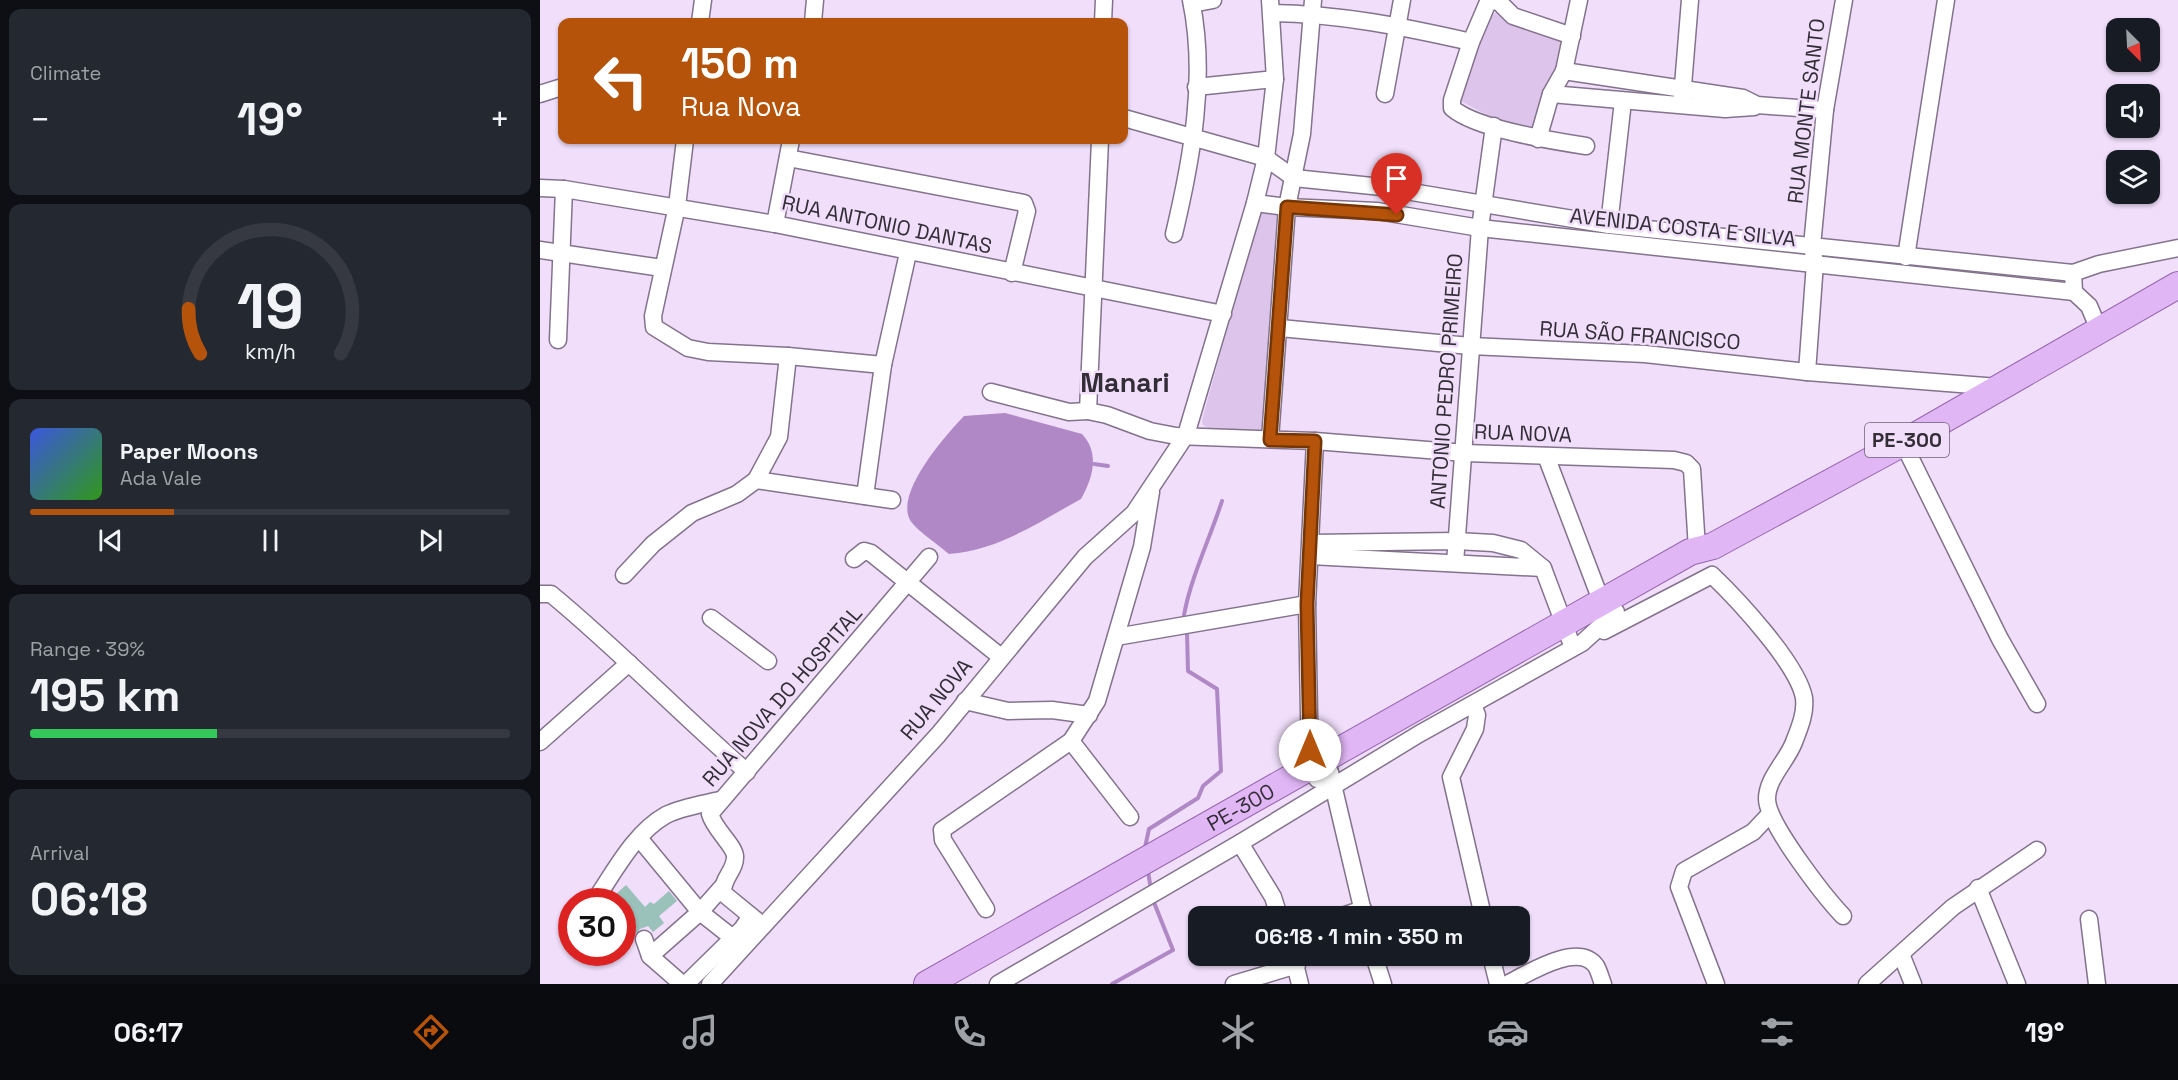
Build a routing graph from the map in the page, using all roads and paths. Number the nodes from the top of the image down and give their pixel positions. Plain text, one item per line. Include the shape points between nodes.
1 (704, 0) edge
2 (815, 0) edge
3 (1104, 0) edge
4 (1213, 0) edge
5 (1402, 0) edge
6 (1579, 0) edge
7 (1690, 0) edge
8 (1844, 0) edge
9 (1946, 0) edge
10 (1191, 2) edge
11 (1271, 6) edge
12 (1312, 7) edge
13 (1515, 8) edge
14 (701, 18) edge
15 (813, 18) edge
16 (1103, 18) edge
17 (1398, 25) junction
18 (1572, 36) junction
19 (1471, 42) junction
20 (1564, 71) junction
21 (1275, 79) junction
22 (1196, 87) junction
23 (558, 88) edge
24 (540, 94) edge
25 (1385, 94) dead end
26 (1551, 94) junction
27 (1682, 97) junction
28 (1623, 101) junction
29 (1826, 110) junction
30 (1128, 119) edge
31 (1494, 126) junction
32 (1194, 139) junction
33 (1538, 139) junction
34 (684, 144) edge
35 (790, 144) edge
36 (1100, 144) edge
37 (1586, 146) dead end
38 (788, 158) junction
39 (1266, 158) junction
40 (1294, 178) junction
41 (1382, 187) junction
42 (540, 188) edge
43 (564, 189) junction
44 (1256, 203) junction
45 (1483, 203) junction
46 (676, 206) junction
47 (1287, 207) junction
48 (1377, 211) junction
49 (776, 224) junction
50 (1609, 225) junction
51 (1480, 228) junction
52 (1174, 234) dead end
53 (1812, 246) junction
54 (2178, 248) edge
55 (540, 250) edge
56 (561, 252) junction
57 (908, 253) junction
58 (1906, 257) junction
59 (1815, 263) junction
60 (662, 268) junction
61 (1011, 273) junction
62 (2073, 273) junction
63 (2178, 285) edge
64 (1092, 288) junction
65 (2074, 292) junction
66 (1223, 314) junction
67 (1280, 328) junction
68 (2099, 330) junction
69 (558, 340) dead end
70 (1470, 346) junction
71 (788, 356) junction
72 (884, 365) junction
73 (1807, 372) junction
74 (1998, 387) junction
75 (991, 392) dead end
76 (1088, 411) junction
77 (1186, 435) junction
78 (1270, 440) junction
79 (1315, 441) junction
80 (1903, 443) junction
81 (1465, 453) junction
82 (1546, 456) junction
83 (756, 480) junction
84 (1151, 488) junction
85 (866, 496) junction
86 (892, 500) dead end
87 (1456, 542) junction
88 (1705, 548) junction
89 (1311, 549) junction
90 (929, 557) dead end
91 (854, 559) dead end
92 (1455, 563) junction
93 (1542, 568) junction
94 (624, 575) dead end
95 (909, 584) junction
96 (540, 594) edge
97 (1307, 604) junction
98 (1609, 608) junction
99 (711, 618) dead end
100 (1572, 636) junction
101 (1116, 637) junction
102 (1001, 657) junction
103 (768, 662) dead end
104 (629, 663) junction
105 (965, 702) junction
106 (2037, 704) dead end
107 (1473, 705) junction
108 (1089, 715) junction
109 (1071, 741) junction
110 (540, 742) edge
111 (747, 772) junction
112 (1323, 776) junction
113 (720, 800) junction
114 (1770, 814) junction
115 (1130, 817) dead end
116 (639, 838) junction
117 (1240, 843) junction
118 (2037, 850) dead end
119 (723, 886) junction
120 (604, 888) edge
121 (1978, 888) junction
122 (1276, 906) edge
123 (1361, 906) edge
124 (1481, 906) edge
125 (986, 909) dead end
126 (700, 912) junction
127 (1843, 916) dead end
128 (2089, 919) dead end
129 (756, 920) junction
130 (644, 939) dead end
131 (737, 941) junction
132 (1901, 954) junction
133 (650, 956) junction
134 (1280, 966) edge
135 (1296, 966) edge
136 (1377, 966) edge
137 (1494, 966) edge
138 (684, 984) edge
139 (710, 984) edge
140 (927, 984) edge
141 (958, 984) edge
142 (998, 984) edge
143 (1234, 984) edge
144 (1300, 984) edge
145 (1383, 984) edge
146 (1498, 984) edge
147 (1507, 984) edge
148 (1603, 984) edge
149 (1716, 984) edge
150 (1867, 984) edge
151 (1913, 984) edge
152 (2017, 984) edge
153 (2097, 984) edge

1 - 14 street
2 - 15 street
3 - 16 street
4 - 10 street
5 - 17 street
6 - 18 street
7 - 27 street
8 - 29 street, RUA MONTE SANTO
9 - 58 street
10 - 22 street via 1197,52
11 - 12 street
11 - 21 street, RUA NOVA
12 - 17 street
12 - 40 street via 1302,134
13 - 18 street
13 - 19 street via 1498,1 1488,2
17 - 19 street
17 - 25 street
18 - 20 street
19 - 31 street via 1452,108
20 - 26 street
20 - 27 street
21 - 22 street
21 - 39 street, RUA NOVA
22 - 32 street
23 - 24 street
26 - 28 street
26 - 33 street
27 - 28 street
27 - 29 street via 1751,109 1757,105
28 - 50 street
29 - 53 street, RUA MONTE SANTO
30 - 32 street
31 - 33 street
31 - 45 street, ANTONIO PEDRO PRIMEIRO
32 - 39 street
32 - 52 street
33 - 37 street
34 - 46 street
35 - 38 street
36 - 64 street
38 - 49 street
38 - 61 street via 1017,199 1026,204 1027,211
39 - 40 street
39 - 44 street, RUA NOVA
40 - 41 street, AVENIDA COSTA E SILVA
40 - 47 street
41 - 45 street, AVENIDA COSTA E SILVA
41 - 48 street
42 - 43 street, RUA ANTONIO DANTAS
43 - 46 street, RUA ANTONIO DANTAS
43 - 56 street
44 - 47 street, AVENIDA COSTA E SILVA
44 - 66 street, RUA NOVA
45 - 50 street, AVENIDA COSTA E SILVA
45 - 51 street, ANTONIO PEDRO PRIMEIRO
46 - 49 street, RUA ANTONIO DANTAS
46 - 60 street
47 - 48 street, AVENIDA COSTA E SILVA
47 - 67 street
48 - 51 street, AVENIDA COSTA E SILVA
49 - 57 street, RUA ANTONIO DANTAS
50 - 53 street, AVENIDA COSTA E SILVA
51 - 59 street, AVENIDA COSTA E SILVA
51 - 70 street, ANTONIO PEDRO PRIMEIRO
53 - 58 street, AVENIDA COSTA E SILVA
53 - 59 street, RUA MONTE SANTO
54 - 62 street
55 - 56 street
56 - 60 street
56 - 69 street
57 - 61 street, RUA ANTONIO DANTAS
57 - 72 street
58 - 62 street, AVENIDA COSTA E SILVA
59 - 65 street, AVENIDA COSTA E SILVA
59 - 73 street, RUA MONTE SANTO
60 - 71 street via 654,327 669,338 698,350
61 - 64 street, RUA ANTONIO DANTAS
62 - 65 street
63 - 68 main road, PE-300 / PE-300
64 - 66 street, RUA ANTONIO DANTAS
64 - 76 street
65 - 68 street via 2089,306
66 - 77 street, RUA NOVA
67 - 70 street, RUA SÃO FRANCISCO
67 - 78 street
68 - 74 main road, PE-300 / PE-300
70 - 73 street, RUA SÃO FRANCISCO via 1645,354
70 - 81 street, ANTONIO PEDRO PRIMEIRO
71 - 72 street
71 - 83 street via 779,437
72 - 85 street
73 - 74 street, RUA SÃO FRANCISCO
74 - 80 main road, PE-300 / PE-300
75 - 76 street, RUA NOVA via 1069,412
76 - 77 street, RUA NOVA via 1150,431
77 - 78 street, RUA NOVA
77 - 84 street, RUA NOVA
78 - 79 street, RUA NOVA
79 - 81 street, RUA NOVA
79 - 89 street
80 - 88 main road, PE-300 / PE-300
80 - 106 street via 2000,639
81 - 82 street, RUA NOVA
81 - 87 street, ANTONIO PEDRO PRIMEIRO
82 - 88 street, RUA NOVA via 1686,463 1692,469
82 - 98 street
83 - 85 street
83 - 94 street via 737,494 692,513 653,544
84 - 101 street via 1142,547
84 - 102 street, RUA NOVA via 1125,523 1085,557
85 - 86 street
87 - 89 street
87 - 92 street, ANTONIO PEDRO PRIMEIRO
87 - 93 street via 1508,546 1529,554
88 - 98 main road, PE-300 / PE-300
89 - 92 street
89 - 97 street
90 - 95 street, RUA NOVA DO HOSPITAL
91 - 95 street via 866,551
92 - 93 street
93 - 100 street
95 - 102 street
95 - 111 street, RUA NOVA DO HOSPITAL
96 - 104 street via 551,594
97 - 101 street
97 - 112 street
98 - 100 main road, PE-300 / PE-300
99 - 103 street
100 - 107 street
100 - 112 main road, PE-300 / PE-300
100 - 114 street via 1712,575 1742,603 1797,679 1804,699 1802,721 1792,748 1768,788
101 - 108 street
102 - 105 street, RUA NOVA
104 - 110 street
104 - 111 street
105 - 108 street via 1008,711 1052,710
105 - 129 street, RUA NOVA via 831,854
107 - 112 street via 1419,734
107 - 124 street via 1477,715 1475,729 1450,777
108 - 109 street
109 - 115 street
109 - 125 street via 944,827 941,835
111 - 113 street, RUA NOVA DO HOSPITAL
112 - 117 street
112 - 123 street
112 - 140 main road, PE-300 / PE-300
112 - 141 main road, PE-300 / PE-300
113 - 116 street via 667,815
113 - 119 street, RUA NOVA DO HOSPITAL via 710,814 712,823 736,857
114 - 127 street
114 - 149 street via 1753,832 1684,871 1682,877 1679,887
116 - 120 street
116 - 126 street
117 - 122 street
117 - 142 street
118 - 121 street
119 - 126 street
119 - 129 street via 723,893
121 - 132 street
121 - 152 street
126 - 131 street
126 - 133 street
128 - 153 street
129 - 131 street, RUA NOVA
130 - 133 street
131 - 138 street
131 - 139 street, RUA NOVA
132 - 150 street
132 - 151 street
133 - 138 street
134 - 143 street
135 - 144 street
136 - 145 street
137 - 146 street
147 - 148 street via 1571,955 1595,965

